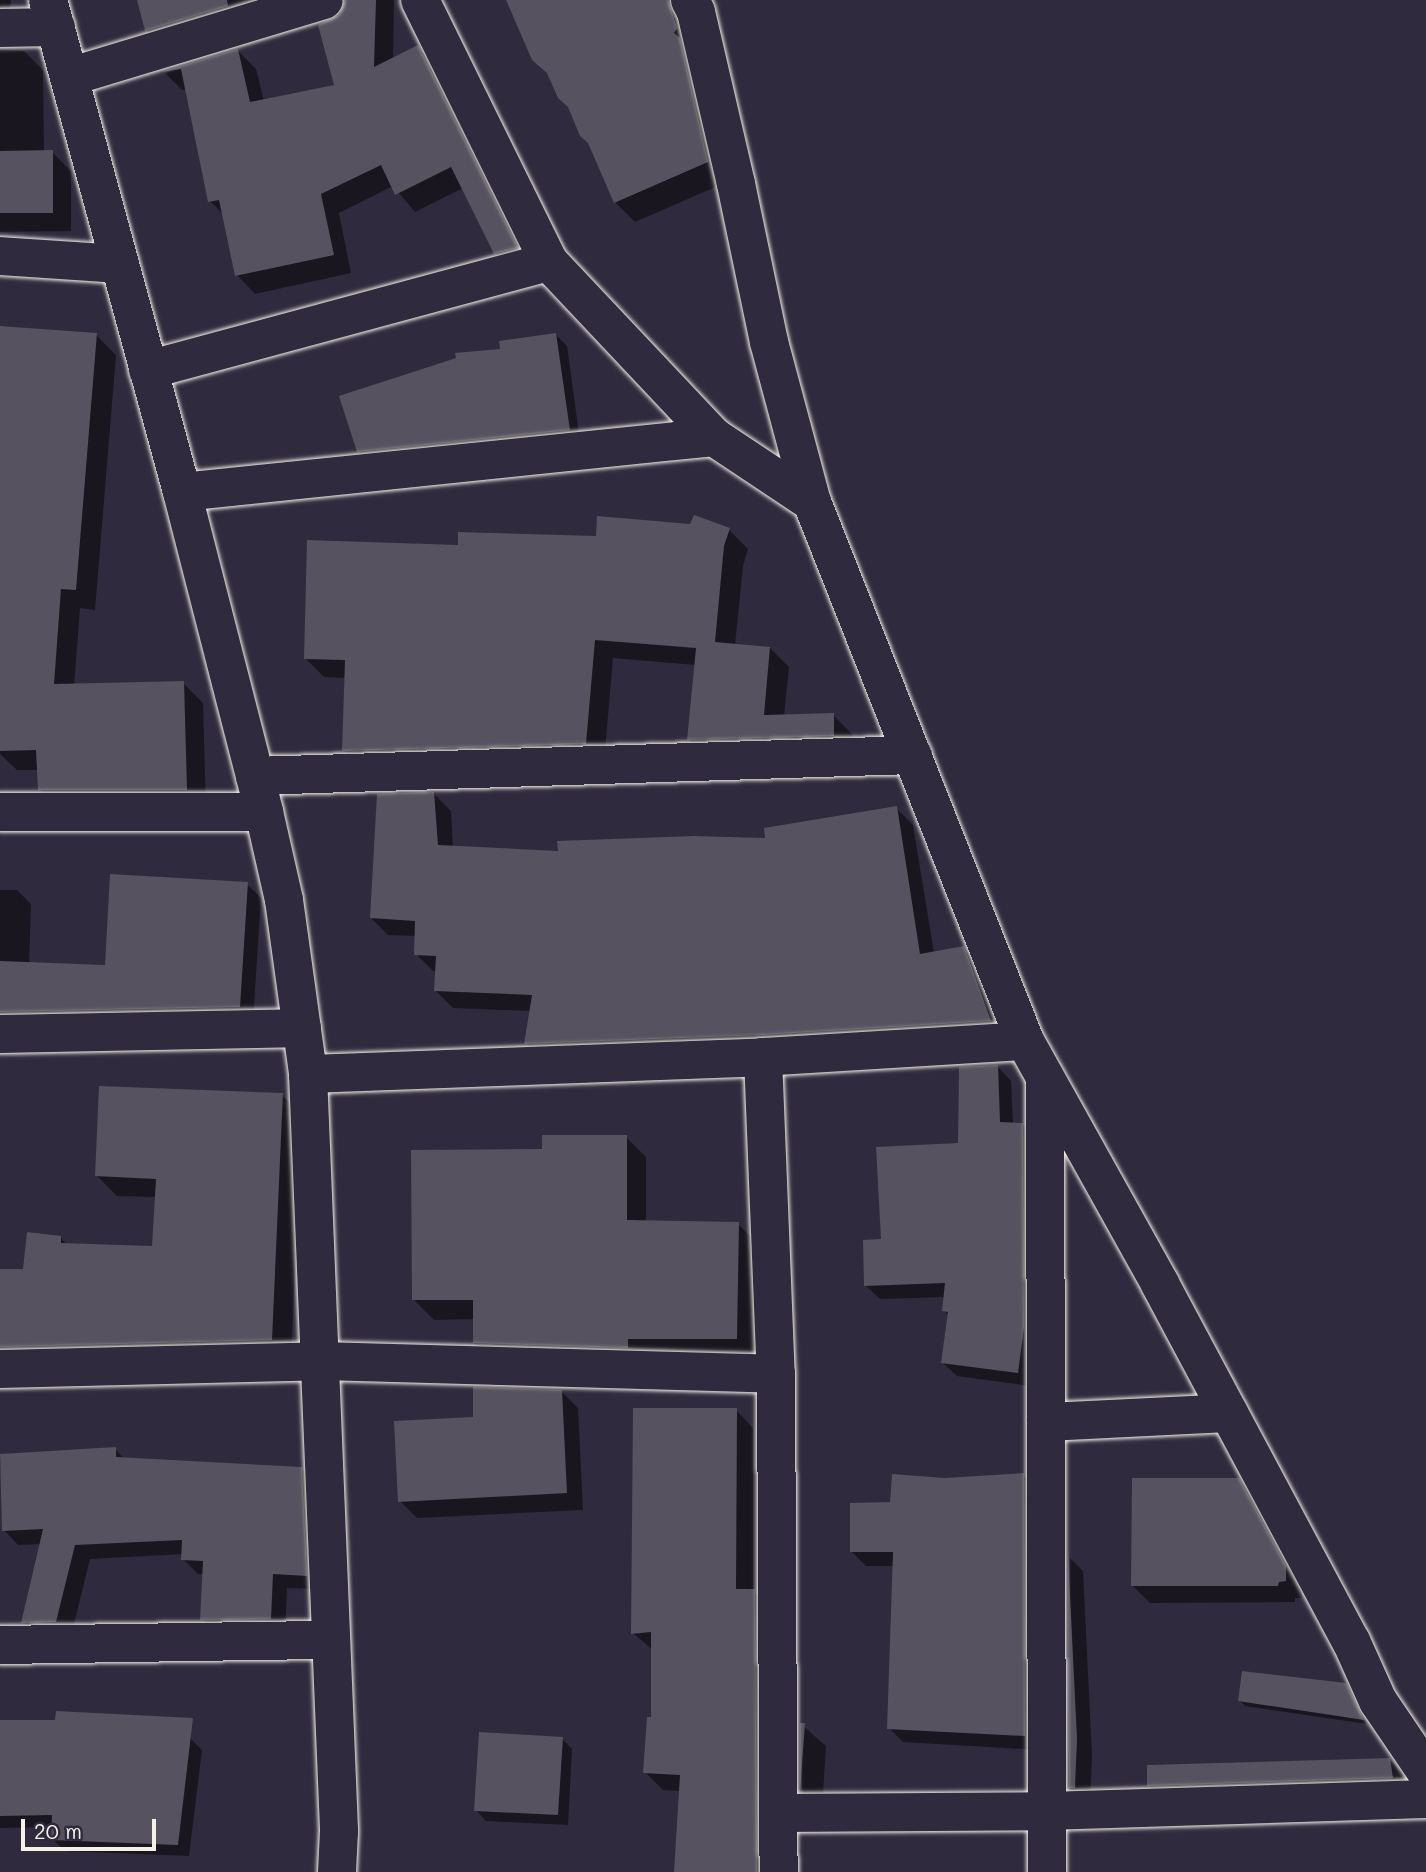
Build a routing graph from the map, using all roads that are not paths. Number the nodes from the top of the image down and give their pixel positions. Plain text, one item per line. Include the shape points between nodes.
1 (324, 0) edge
2 (420, 0) edge
3 (690, 0) edge
4 (52, 13) edge
5 (0, 28) edge
6 (69, 77) junction
7 (0, 256) edge
8 (550, 262) junction
9 (120, 264) junction
10 (148, 370) junction
11 (714, 437) junction
12 (182, 492) junction
13 (812, 502) junction
14 (913, 755) junction
15 (260, 794) junction
16 (0, 811) edge
17 (302, 1028) junction
18 (0, 1034) edge
19 (1024, 1041) junction
20 (763, 1056) junction
21 (308, 1074) junction
22 (1045, 1081) junction
23 (321, 1361) junction
24 (0, 1369) edge
25 (776, 1374) junction
26 (1229, 1413) junction
27 (1046, 1422) junction
28 (330, 1640) junction
29 (0, 1645) edge
30 (1426, 1772) edge
31 (1426, 1799) edge
32 (1047, 1811) junction
33 (779, 1812) junction
34 (337, 1872) edge
35 (779, 1872) edge
36 (1047, 1872) edge

1 - 6 street
2 - 8 street
3 - 13 street via 769,342
4 - 5 street
4 - 6 street
6 - 9 street
7 - 9 street
8 - 10 street
8 - 11 street
9 - 10 street
10 - 12 street
11 - 12 street
11 - 13 street
12 - 15 street
13 - 14 street
14 - 15 street
14 - 19 street
15 - 16 street
15 - 17 street via 284,900
17 - 18 street
17 - 21 street
19 - 20 street
19 - 22 street
20 - 21 street
20 - 25 street
21 - 23 street
22 - 26 street
22 - 27 street
23 - 24 street
23 - 25 street
23 - 28 street
25 - 33 street
26 - 27 street
26 - 30 street via 1378,1701
27 - 32 street
28 - 29 street
28 - 34 street
31 - 32 street
32 - 33 street
32 - 36 street
33 - 35 street

